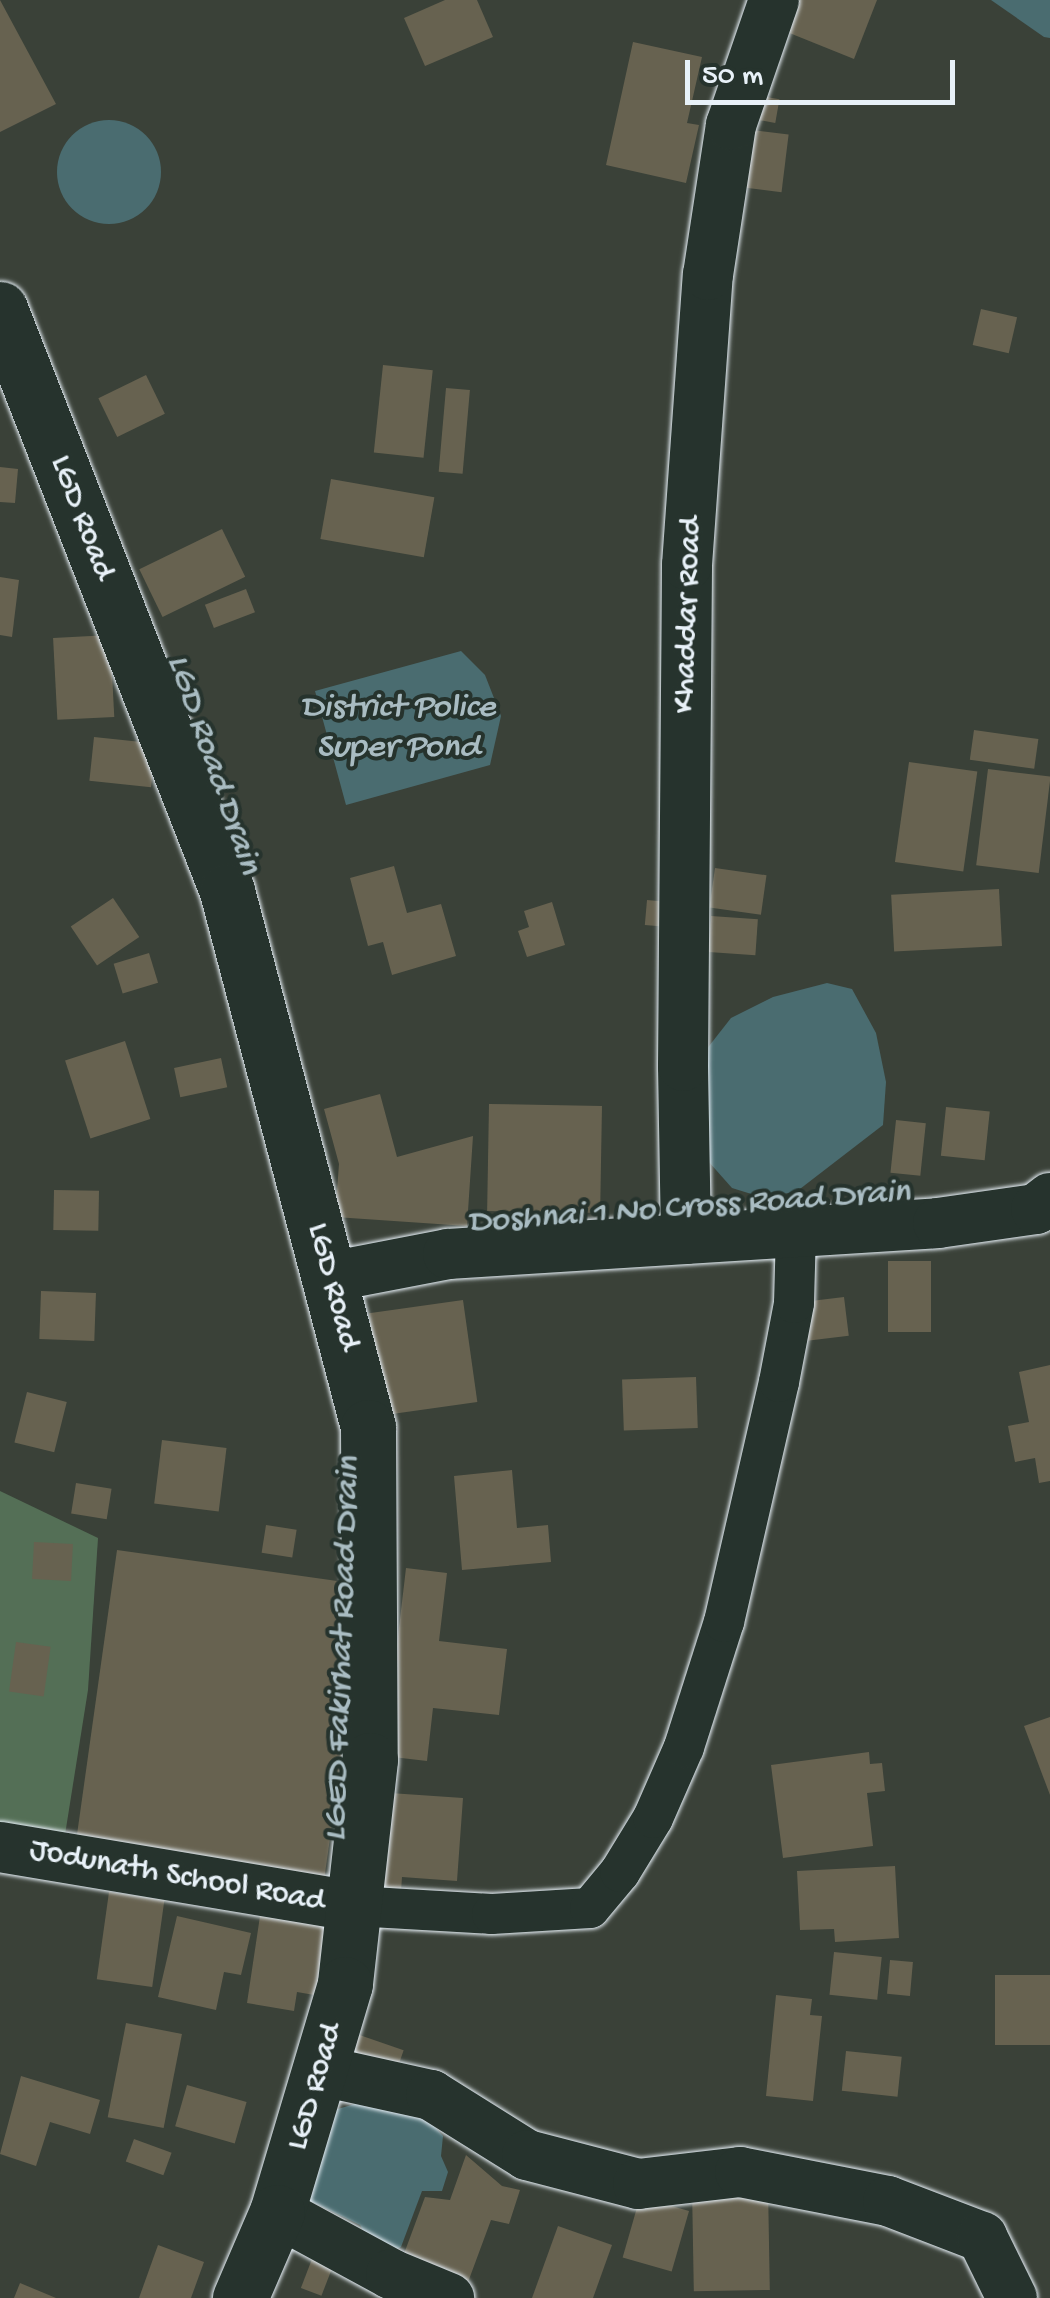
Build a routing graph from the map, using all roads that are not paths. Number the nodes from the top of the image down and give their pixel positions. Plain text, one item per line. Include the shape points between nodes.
1 (774, 0) edge
2 (0, 309) edge
3 (1050, 1198) edge
4 (796, 1232) junction
5 (686, 1239) junction
6 (329, 1277) junction
7 (0, 1847) edge
8 (354, 1906) junction
9 (322, 2071) junction
10 (278, 2212) junction
11 (240, 2298) edge
12 (449, 2298) edge
13 (1012, 2298) edge

1 - 5 street, Khaddar Road via 730,126 704,333 687,565
2 - 6 main road, LGD Road via 226,890
3 - 4 street via 1036,1209
4 - 5 street
4 - 8 street via 794,1303 724,1622 684,1747 620,1872 590,1908 492,1914
5 - 6 street via 448,1254
6 - 8 main road, LGD Road via 368,1427 370,1760
7 - 8 street, Jodunath School Road
8 - 9 main road, LGD Road via 346,1984
9 - 10 main road, LGD Road
9 - 13 street via 431,2096 527,2155 638,2184 740,2172 888,2200 982,2237
10 - 11 main road, LGD Road
10 - 12 street

